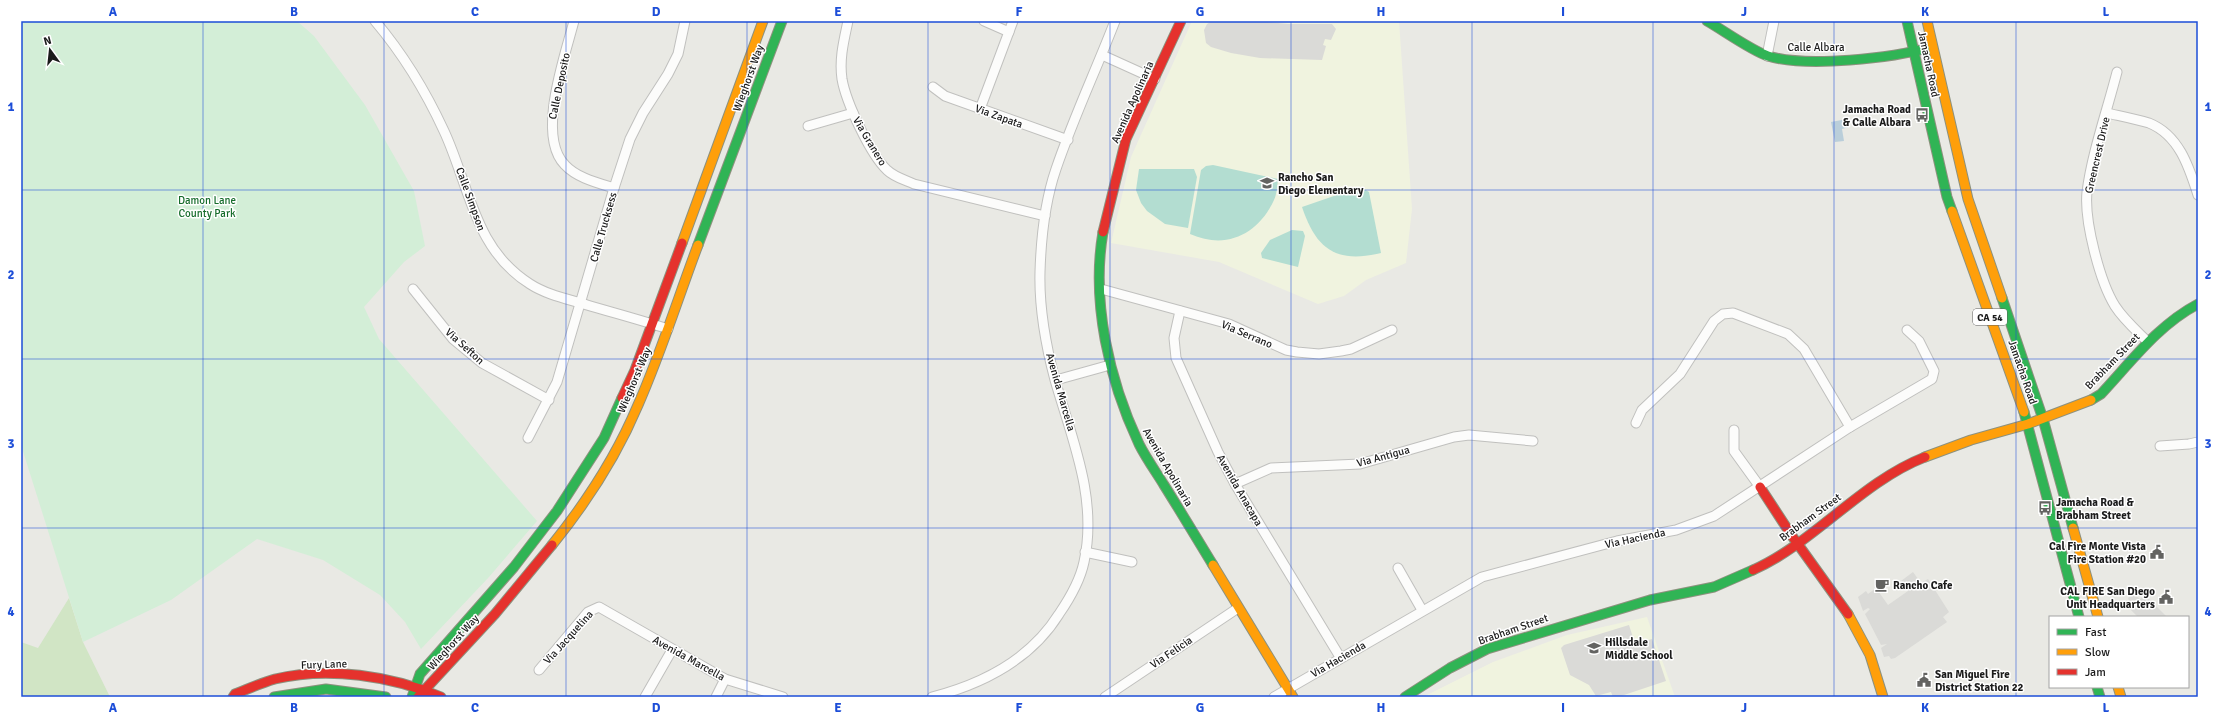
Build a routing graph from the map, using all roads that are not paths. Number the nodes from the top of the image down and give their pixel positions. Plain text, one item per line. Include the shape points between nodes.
1 (375, 21) edge
2 (574, 21) edge
3 (685, 21) edge
4 (763, 21) edge
5 (782, 21) edge
6 (848, 21) edge
7 (984, 21) edge
8 (1013, 21) edge
9 (1115, 21) edge
10 (1181, 21) edge
11 (1707, 21) edge
12 (1774, 21) edge
13 (1907, 21) edge
14 (1927, 21) edge
15 (1009, 32) junction
16 (1932, 47) junction
17 (1915, 52) junction
18 (1102, 56) junction
19 (1768, 56) junction
20 (2118, 72) dead end
21 (1155, 79) junction
22 (933, 87) dead end
23 (980, 109) junction
24 (853, 113) junction
25 (2107, 113) junction
26 (808, 126) dead end
27 (1068, 140) junction
28 (614, 188) junction
29 (2198, 195) edge
30 (1045, 216) junction
31 (413, 289) dead end
32 (1101, 289) junction
33 (581, 303) junction
34 (2198, 304) edge
35 (1180, 311) junction
36 (652, 324) junction
37 (668, 329) junction
38 (1392, 330) dead end
39 (1907, 330) dead end
40 (2148, 342) junction
41 (1110, 365) junction
42 (1056, 380) junction
43 (550, 400) junction
44 (2043, 419) junction
45 (1636, 423) dead end
46 (2028, 424) junction
47 (1850, 427) junction
48 (1734, 430) dead end
49 (528, 438) dead end
50 (1533, 441) dead end
51 (2198, 442) edge
52 (2160, 446) dead end
53 (1235, 484) junction
54 (1760, 487) junction
55 (1797, 543) junction
56 (1085, 552) junction
57 (1132, 562) dead end
58 (1398, 568) dead end
59 (600, 607) joint
60 (1238, 608) junction
61 (1422, 610) junction
62 (2079, 616) edge
63 (2098, 616) edge
64 (672, 650) junction
65 (1340, 657) junction
66 (539, 670) dead end
67 (725, 679) junction
68 (415, 685) junction
69 (1287, 688) junction
70 (426, 690) junction
71 (777, 696) edge
72 (943, 696) edge
73 (233, 697) edge
74 (274, 697) edge
75 (386, 697) edge
76 (412, 697) edge
77 (418, 697) edge
78 (441, 697) edge
79 (645, 697) edge
80 (716, 697) edge
81 (932, 697) edge
82 (1105, 697) edge
83 (1274, 697) edge
84 (1293, 697) edge
85 (1405, 697) edge
86 (1883, 697) edge

1 - 33 street, Calle Simpson via 409,66 433,108 459,165 479,225 492,248 512,270 531,284 550,294
2 - 28 street, Calle Deposito via 552,110 551,132 564,165 588,179
3 - 28 street, Calle Trucksess via 678,54 630,139
4 - 36 street, Wieghorst Way
5 - 37 street, Wieghorst Way
6 - 24 street, Via Granero via 842,45 842,79
7 - 15 street
8 - 15 street
9 - 18 street, Avenida Marcella
10 - 21 street, Avenida Apolinaria
11 - 19 street, Calle Albara
12 - 19 street
13 - 17 street, Jamacha Road / CA 54
14 - 16 street, Jamacha Road / CA 54
15 - 23 street
16 - 17 street, Calle Albara
16 - 44 street, Jamacha Road / CA 54 via 1968,199
17 - 19 street, Calle Albara via 1820,61 1792,61
17 - 46 street, Jamacha Road / CA 54 via 1934,147 1953,217
18 - 21 street
18 - 27 street, Avenida Marcella
20 - 25 street, Greencrest Drive
21 - 32 street, Avenida Apolinaria via 1129,131 1116,170 1102,240
22 - 23 street, Via Zapata via 944,96
23 - 27 street, Via Zapata
24 - 26 street
24 - 30 street, Via Granero via 887,169 900,178 914,184
25 - 29 street via 2150,124 2175,143 2188,164
25 - 40 street, Greencrest Drive via 2088,182 2087,219 2109,295 2122,316
27 - 30 street, Avenida Marcella via 1056,170
28 - 33 street, Calle Trucksess
30 - 42 street, Avenida Marcella via 1040,257 1040,285 1046,339
31 - 43 street, Via Sefton via 453,339 482,363
32 - 35 street, Via Serrano
32 - 41 street, Avenida Apolinaria via 1103,324
33 - 36 street, Calle Simpson
33 - 43 street, Calle Trucksess
34 - 40 street, Brabham Street via 2171,320
35 - 38 street, Via Serrano via 1229,324 1286,350 1308,353 1330,353 1351,349
35 - 53 street, Avenida Anacapa via 1174,338 1176,358
36 - 37 street, Calle Simpson
36 - 68 street, Wieghorst Way via 635,370 604,438 557,512 514,567 420,674
37 - 70 street, Wieghorst Way via 638,406 608,463 572,520 494,614
39 - 47 street, Via Hacienda via 1919,341 1934,371 1934,377 1930,382
40 - 44 street, Brabham Street via 2097,397 2086,404
41 - 42 street
41 - 60 street, Avenida Apolinaria via 1123,408 1140,445
42 - 56 street, Avenida Marcella via 1075,438 1084,481 1088,528
43 - 49 street, Calle Trucksess
44 - 46 street, Brabham Street
44 - 63 street, Jamacha Road / CA 54
45 - 47 street via 1642,410 1680,374 1714,321 1730,313 1788,334 1804,349
46 - 55 street, Brabham Street via 1971,440 1916,461 1867,490
46 - 62 street, Jamacha Road / CA 54
47 - 54 street, Via Hacienda
48 - 54 street via 1734,451
50 - 53 street, Via Antigua via 1454,436 1360,464 1271,468
51 - 52 street
53 - 65 street, Avenida Anacapa
54 - 55 street
54 - 61 street, Via Hacienda via 1714,516 1692,525 1617,541 1482,577
55 - 85 street, Brabham Street via 1757,568 1714,587 1650,600 1487,649 1450,668
55 - 86 street via 1843,606 1873,661
56 - 57 street
56 - 72 street, Avenida Marcella via 1073,592 1053,624 1030,650 986,678
58 - 61 street
59 - 64 street, Avenida Marcella
59 - 66 street, Via Jacquelina via 588,612
60 - 69 street, Avenida Apolinaria
60 - 82 street, Via Felicia
61 - 65 street, Via Hacienda
64 - 67 street, Avenida Marcella
64 - 79 street
65 - 69 street, Via Hacienda
67 - 71 street, Avenida Marcella
67 - 80 street
68 - 70 street, Fury Lane
68 - 73 street, Fury Lane via 344,674 281,678 235,694
68 - 76 street, Wieghorst Way
69 - 83 street, Via Hacienda
69 - 84 street, Avenida Apolinaria
70 - 77 street, Wieghorst Way
70 - 78 street, Fury Lane
72 - 81 street, Avenida Marcella
74 - 75 street via 326,689

